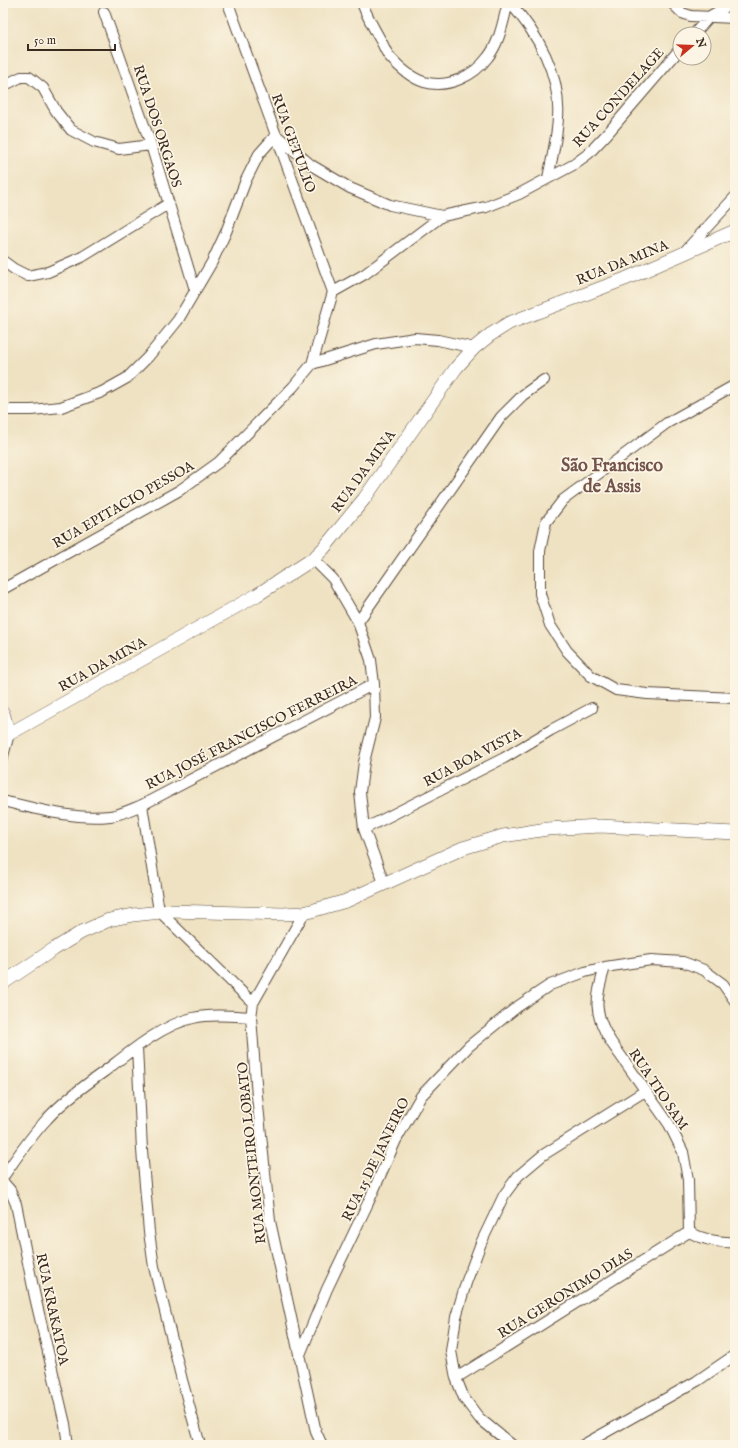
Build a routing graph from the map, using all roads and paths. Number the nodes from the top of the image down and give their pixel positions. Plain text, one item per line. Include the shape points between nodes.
1 (228, 3) edge
2 (362, 3) edge
3 (509, 3) edge
4 (672, 3) edge
5 (733, 3) edge
6 (104, 12) dead end
7 (710, 16) junction
8 (735, 18) edge
9 (701, 26) edge
10 (672, 58) edge
11 (3, 86) edge
12 (276, 135) junction
13 (151, 145) junction
14 (548, 178) junction
15 (735, 197) edge
16 (168, 204) junction
17 (442, 216) junction
18 (735, 231) edge
19 (680, 256) junction
20 (3, 261) edge
21 (195, 290) junction
22 (333, 292) junction
23 (474, 348) junction
24 (312, 364) junction
25 (544, 380) dead end
26 (735, 385) edge
27 (3, 410) edge
28 (313, 559) junction
29 (3, 589) edge
30 (358, 622) junction
31 (374, 684) junction
32 (735, 698) edge
33 (592, 708) dead end
34 (3, 713) edge
35 (9, 734) junction
36 (3, 756) edge
37 (3, 802) edge
38 (142, 805) junction
39 (364, 830) junction
40 (734, 834) edge
41 (384, 883) junction
42 (159, 911) junction
43 (304, 913) junction
44 (605, 967) junction
45 (3, 983) edge
46 (735, 1001) edge
47 (253, 1003) junction
48 (251, 1017) junction
49 (137, 1047) junction
50 (645, 1091) junction
51 (3, 1177) edge
52 (3, 1182) edge
53 (689, 1232) junction
54 (735, 1242) edge
55 (735, 1356) edge
56 (299, 1357) junction
57 (456, 1378) junction
58 (68, 1445) edge
59 (200, 1445) edge
60 (322, 1445) edge
61 (512, 1445) edge
62 (582, 1445) edge

1 - 12 street, RUA GETULIO
2 - 3 street via 389,56 407,73 424,82 444,84 476,70 489,57 501,32
3 - 14 street via 523,17 537,38 553,77 558,116
4 - 7 street via 682,14
5 - 7 street
6 - 13 street, RUA DOS ORGAOS
7 - 8 street
7 - 9 street
10 - 14 street, RUA CONDELAGE via 588,154
11 - 13 street via 21,77 29,77 43,88 71,130 94,142 119,149
12 - 17 street, RUA CONDELAGE via 311,165 350,188 390,205
12 - 21 street via 259,154 212,262
12 - 22 street, RUA GETULIO
13 - 16 street, RUA DOS ORGAOS
14 - 17 street, RUA CONDELAGE via 519,194 486,207
15 - 19 street
16 - 20 street, RUA DOS ORGAOS via 82,257 48,272 28,276
16 - 21 street, RUA DOS ORGAOS
17 - 22 street, RUA CONDELAGE via 364,274
18 - 19 street, RUA DA MINA
19 - 23 street, RUA DA MINA via 509,323
21 - 27 street via 178,320 148,357 126,378 102,392 61,407
22 - 24 street, RUA EPITACIO PESSOA
23 - 24 street via 414,338 376,344
23 - 28 street, RUA DA MINA via 456,368 364,499
24 - 29 street, RUA EPITACIO PESSOA via 293,387 219,462 180,490
25 - 30 street via 501,417
26 - 32 street via 667,423 563,500 546,522 540,552 540,594 550,625 567,651 591,676 616,690
28 - 30 street via 333,579
28 - 35 street, RUA DA MINA via 257,595
30 - 31 street via 371,660
31 - 38 street, RUA JOSÉ FRANCISCO FERREIRA
31 - 39 street via 375,718 364,762 360,792
33 - 39 street, RUA BOA VISTA via 504,758
34 - 35 street
35 - 36 street
37 - 38 street, RUA JOSÉ FRANCISCO FERREIRA via 87,817 111,816
38 - 42 street
39 - 41 street
40 - 41 street via 600,826 546,829 502,836 463,848
41 - 43 street via 346,901
42 - 43 street
42 - 45 street via 109,920 82,932
42 - 47 street
43 - 47 street, RUA MONTEIRO LOBATO
44 - 46 street, RUA 15 DE JANEIRO via 652,960 683,962 704,970 722,984
44 - 50 street, RUA TIO SAM via 598,994 598,1013 602,1028
44 - 56 street, RUA 15 DE JANEIRO via 550,985 517,1007 469,1046 421,1096 396,1140 327,1289
47 - 48 street, RUA MONTEIRO LOBATO
48 - 49 street via 194,1018 167,1028
48 - 56 street, RUA MONTEIRO LOBATO via 270,1221
49 - 51 street via 48,1117
49 - 59 street via 142,1150 154,1267
50 - 53 street, RUA TIO SAM via 669,1124 683,1152 688,1180
50 - 57 street via 543,1155 518,1176 504,1195 481,1243 456,1318 451,1351
52 - 58 street, RUA KRAKATOA via 16,1204
53 - 54 street via 720,1243
53 - 57 street, RUA GERONIMO DIAS
55 - 62 street via 697,1381
56 - 60 street, RUA MONTEIRO LOBATO via 316,1432
57 - 61 street via 464,1398 479,1418

